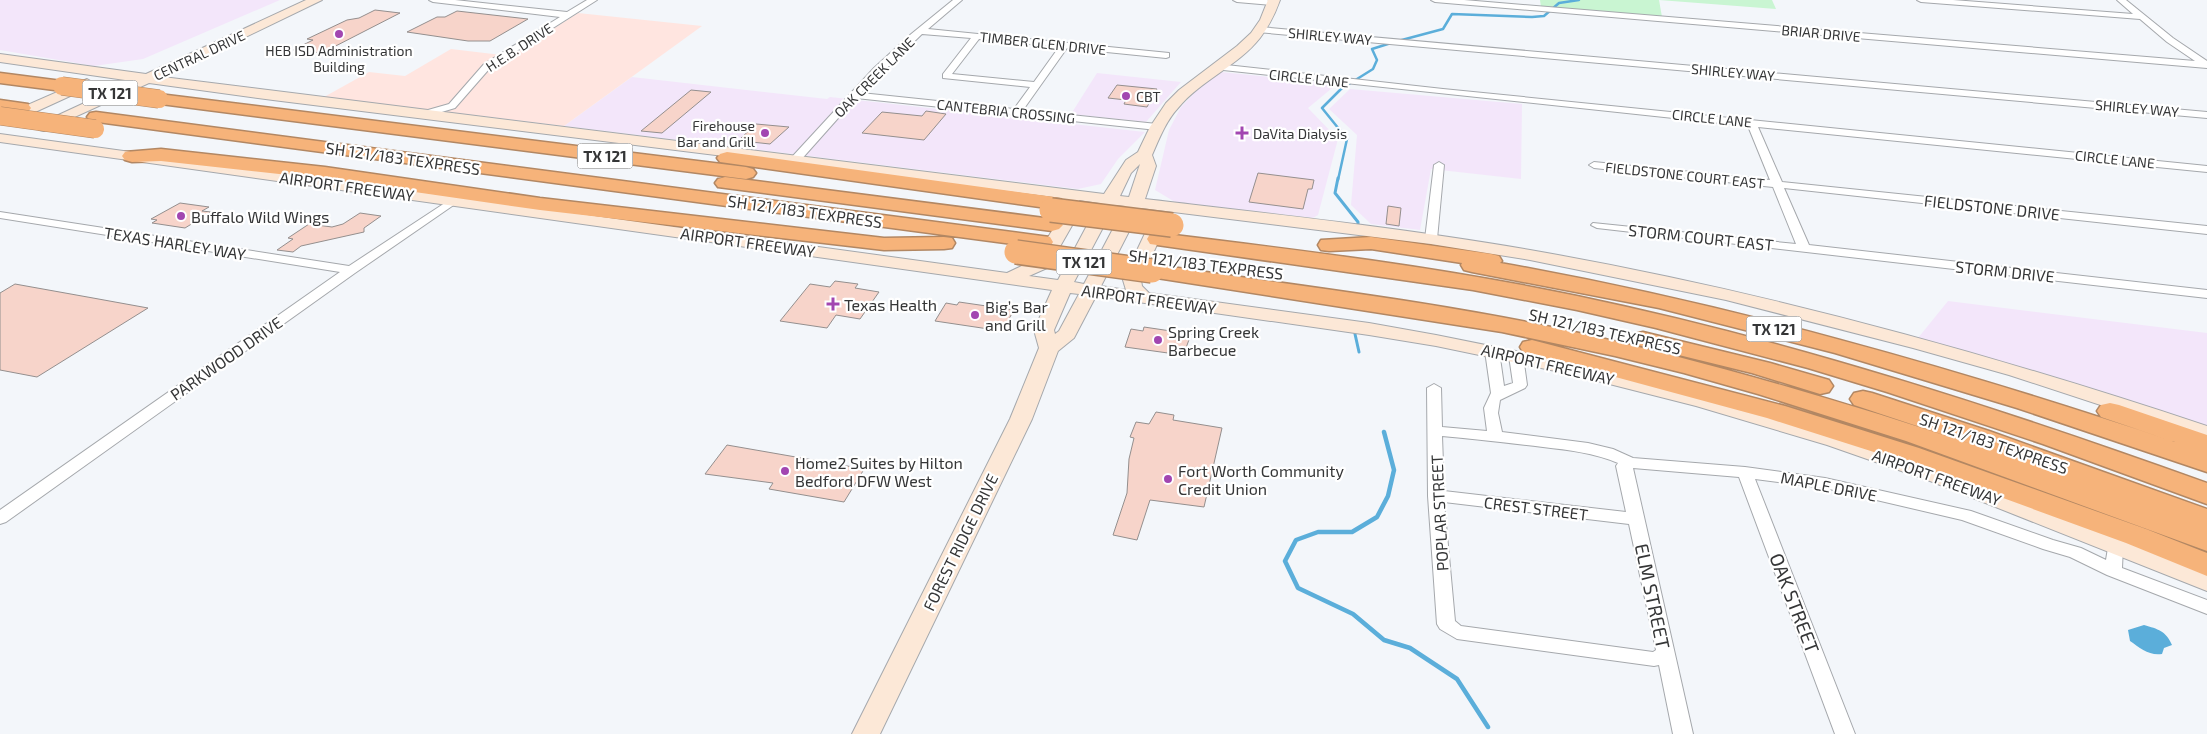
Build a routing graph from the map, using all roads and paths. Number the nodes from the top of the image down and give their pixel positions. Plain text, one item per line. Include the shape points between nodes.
1 (433, 0) edge
2 (592, 0) edge
3 (958, 0) edge
4 (1237, 0) edge
5 (1435, 0) edge
6 (1921, 0) edge
7 (2121, 0) edge
8 (303, 1) edge
9 (1273, 2) edge
10 (569, 15) junction
11 (2142, 17) junction
12 (1260, 30) junction
13 (921, 31) junction
14 (977, 36) junction
15 (1065, 45) junction
16 (1166, 55) dead end
17 (0, 58) edge
18 (154, 63) junction
19 (2207, 65) edge
20 (174, 67) junction
21 (1217, 67) junction
22 (95, 72) junction
23 (125, 76) junction
24 (0, 78) edge
25 (148, 79) junction
26 (182, 84) junction
27 (1037, 85) junction
28 (0, 89) edge
29 (55, 91) junction
30 (854, 95) junction
31 (0, 105) edge
32 (375, 109) junction
33 (452, 112) junction
34 (1017, 112) junction
35 (2207, 114) edge
36 (0, 116) edge
37 (1750, 122) junction
38 (0, 123) edge
39 (95, 123) junction
40 (1157, 128) junction
41 (0, 133) edge
42 (7, 139) edge
43 (54, 145) junction
44 (0, 146) edge
45 (1144, 154) junction
46 (132, 156) junction
47 (795, 160) junction
48 (1439, 165) dead end
49 (1594, 165) dead end
50 (2207, 169) edge
51 (1777, 185) junction
52 (454, 200) junction
53 (1109, 200) junction
54 (1135, 203) junction
55 (0, 215) edge
56 (1053, 215) junction
57 (1597, 225) dead end
58 (2207, 230) edge
59 (1167, 238) junction
60 (1431, 239) junction
61 (944, 243) junction
62 (1329, 246) junction
63 (1804, 248) junction
64 (351, 270) junction
65 (1009, 279) junction
66 (1254, 285) junction
67 (1062, 287) junction
68 (1088, 291) junction
69 (2207, 294) edge
70 (1145, 299) junction
71 (1049, 348) junction
72 (1492, 351) junction
73 (1516, 356) junction
74 (1434, 388) dead end
75 (1498, 393) junction
76 (2021, 427) junction
77 (1435, 431) junction
78 (2207, 434) edge
79 (1495, 436) junction
80 (2207, 444) edge
81 (1632, 463) junction
82 (2207, 463) edge
83 (1745, 472) junction
84 (2207, 484) edge
85 (2207, 494) edge
86 (1436, 496) junction
87 (0, 518) edge
88 (1636, 519) junction
89 (2207, 520) edge
90 (2079, 531) junction
91 (2207, 540) edge
92 (2115, 546) junction
93 (2075, 552) junction
94 (2207, 565) edge
95 (2113, 571) junction
96 (2207, 582) edge
97 (2207, 608) edge
98 (1665, 654) junction
99 (866, 734) edge
100 (1683, 734) edge
101 (1845, 734) edge

1 - 10 street
2 - 10 street, H.E.B. DRIVE
3 - 13 street, OAK CREEK LANE
4 - 9 street
5 - 19 street, BRIAR DRIVE
6 - 11 street
7 - 11 street
8 - 18 main road, CENTRAL DRIVE
8 - 20 main road, CENTRAL DRIVE
9 - 12 main road, FOREST RIDGE DRIVE
10 - 33 street, H.E.B. DRIVE via 487,66
11 - 19 street
12 - 21 main road, FOREST RIDGE DRIVE via 1242,49
12 - 35 street, SHIRLEY WAY
13 - 14 street, TIMBER GLEN DRIVE
13 - 30 street, OAK CREEK LANE
14 - 15 street, TIMBER GLEN DRIVE
14 - 27 street via 946,76
15 - 16 street, TIMBER GLEN DRIVE
15 - 27 street
17 - 22 main road, AIRPORT FREEWAY
18 - 22 main road
18 - 23 main road, CENTRAL DRIVE
20 - 25 main road, CENTRAL DRIVE
20 - 26 main road
21 - 37 street, CIRCLE LANE
21 - 40 main road, FOREST RIDGE DRIVE via 1171,106
22 - 23 main road, AIRPORT FREEWAY
22 - 38 main road via 84,85
23 - 25 main road, AIRPORT FREEWAY
23 - 41 main road, CENTRAL DRIVE
24 - 29 highway, AIRPORT FREEWAY / TX 121
25 - 26 main road, AIRPORT FREEWAY
25 - 42 main road, CENTRAL DRIVE
26 - 32 main road, AIRPORT FREEWAY
26 - 43 main road via 142,93 60,131
27 - 34 street
28 - 29 highway, SH 121/183 TEXPRESS
29 - 56 highway, AIRPORT FREEWAY / TX 121, bridge via 159,99
29 - 56 highway, SH 121/183 TEXPRESS via 121,105
30 - 34 street, CANTEBRIA CROSSING
30 - 47 street, OAK CREEK LANE
31 - 39 highway, SH 121/183 TEXPRESS
32 - 33 main road, AIRPORT FREEWAY via 424,114
32 - 56 highway via 511,132 782,165
33 - 47 main road, AIRPORT FREEWAY
34 - 40 street, CANTEBRIA CROSSING
36 - 39 highway, AIRPORT FREEWAY / TX 121, bridge
37 - 50 street, CIRCLE LANE
37 - 51 street
39 - 56 highway, SH 121/183 TEXPRESS
39 - 61 highway, AIRPORT FREEWAY / TX 121
40 - 45 main road, FOREST RIDGE DRIVE
42 - 43 main road, AIRPORT FREEWAY
42 - 44 main road, CENTRAL DRIVE
43 - 46 main road, AIRPORT FREEWAY
45 - 53 main road, FOREST RIDGE DRIVE via 1130,163
45 - 54 main road, FOREST RIDGE DRIVE via 1148,166
46 - 52 main road, AIRPORT FREEWAY
46 - 61 highway via 161,155 325,173 540,204 884,244
47 - 56 main road, AIRPORT FREEWAY
48 - 60 street
49 - 51 street, FIELDSTONE COURT EAST
51 - 58 street, FIELDSTONE DRIVE
51 - 63 street
52 - 64 street, PARKWOOD DRIVE
52 - 65 main road, AIRPORT FREEWAY
53 - 54 main road, AIRPORT FREEWAY
53 - 56 main road, AIRPORT FREEWAY
53 - 67 main road, FOREST RIDGE DRIVE
54 - 59 main road, AIRPORT FREEWAY
54 - 68 main road, FOREST RIDGE DRIVE
55 - 64 street, TEXAS HARLEY WAY
56 - 59 highway, SH 121/183 TEXPRESS
56 - 59 highway, AIRPORT FREEWAY / TX 121, bridge
56 - 65 main road via 1074,208 1041,264
57 - 63 street, STORM COURT EAST
59 - 60 main road, AIRPORT FREEWAY
59 - 61 highway, AIRPORT FREEWAY / TX 121, bridge via 1016,252
59 - 62 highway, AIRPORT FREEWAY / TX 121
59 - 66 highway, AIRPORT FREEWAY / TX 121
59 - 70 main road via 1169,216 1156,227 1132,280 1132,287
59 - 76 highway, SH 121/183 TEXPRESS via 1392,269 1580,303 1788,355
59 - 89 highway, SH 121/183 TEXPRESS via 1677,346 1761,368 1979,437
60 - 78 main road, AIRPORT FREEWAY via 1584,264 1773,305 1939,349
62 - 80 highway via 1371,243 1467,256 1639,286 1756,311 1945,360
62 - 82 highway, AIRPORT FREEWAY / TX 121 via 1517,272 1727,317 1824,341 1956,380
63 - 69 street, STORM DRIVE
64 - 87 street, PARKWOOD DRIVE
65 - 67 main road, AIRPORT FREEWAY
66 - 91 highway, AIRPORT FREEWAY / TX 121 via 1488,321 1708,372 1942,443
66 - 94 highway via 1277,298 1383,314 1483,335 1776,412 1909,454
67 - 68 main road, AIRPORT FREEWAY
67 - 71 main road, FOREST RIDGE DRIVE via 1044,330
68 - 70 main road, AIRPORT FREEWAY
68 - 71 main road, FOREST RIDGE DRIVE via 1067,334
70 - 72 main road, AIRPORT FREEWAY via 1369,329
71 - 99 main road, FOREST RIDGE DRIVE via 1021,419
72 - 73 main road, AIRPORT FREEWAY
72 - 75 street
73 - 75 street via 1520,385
73 - 90 main road, AIRPORT FREEWAY via 1788,426 1898,462
74 - 77 street, POPLAR STREET
75 - 79 street via 1490,406
76 - 84 highway via 2102,448
76 - 85 highway, SH 121/183 TEXPRESS
77 - 79 street, MAPLE DRIVE
77 - 86 street, POPLAR STREET
79 - 81 street, MAPLE DRIVE via 1588,448
81 - 83 street, MAPLE DRIVE
81 - 88 street, ELM STREET via 1624,466
83 - 93 street, MAPLE DRIVE via 1825,484 1965,515
83 - 101 street, OAK STREET
86 - 88 street, CREST STREET
86 - 98 street, POPLAR STREET via 1446,624 1457,632 1654,658
88 - 98 street, ELM STREET
90 - 92 main road, AIRPORT FREEWAY
90 - 93 street
92 - 95 street
92 - 96 main road, AIRPORT FREEWAY
93 - 95 street, MAPLE DRIVE
95 - 97 street, MAPLE DRIVE
98 - 100 street, ELM STREET

